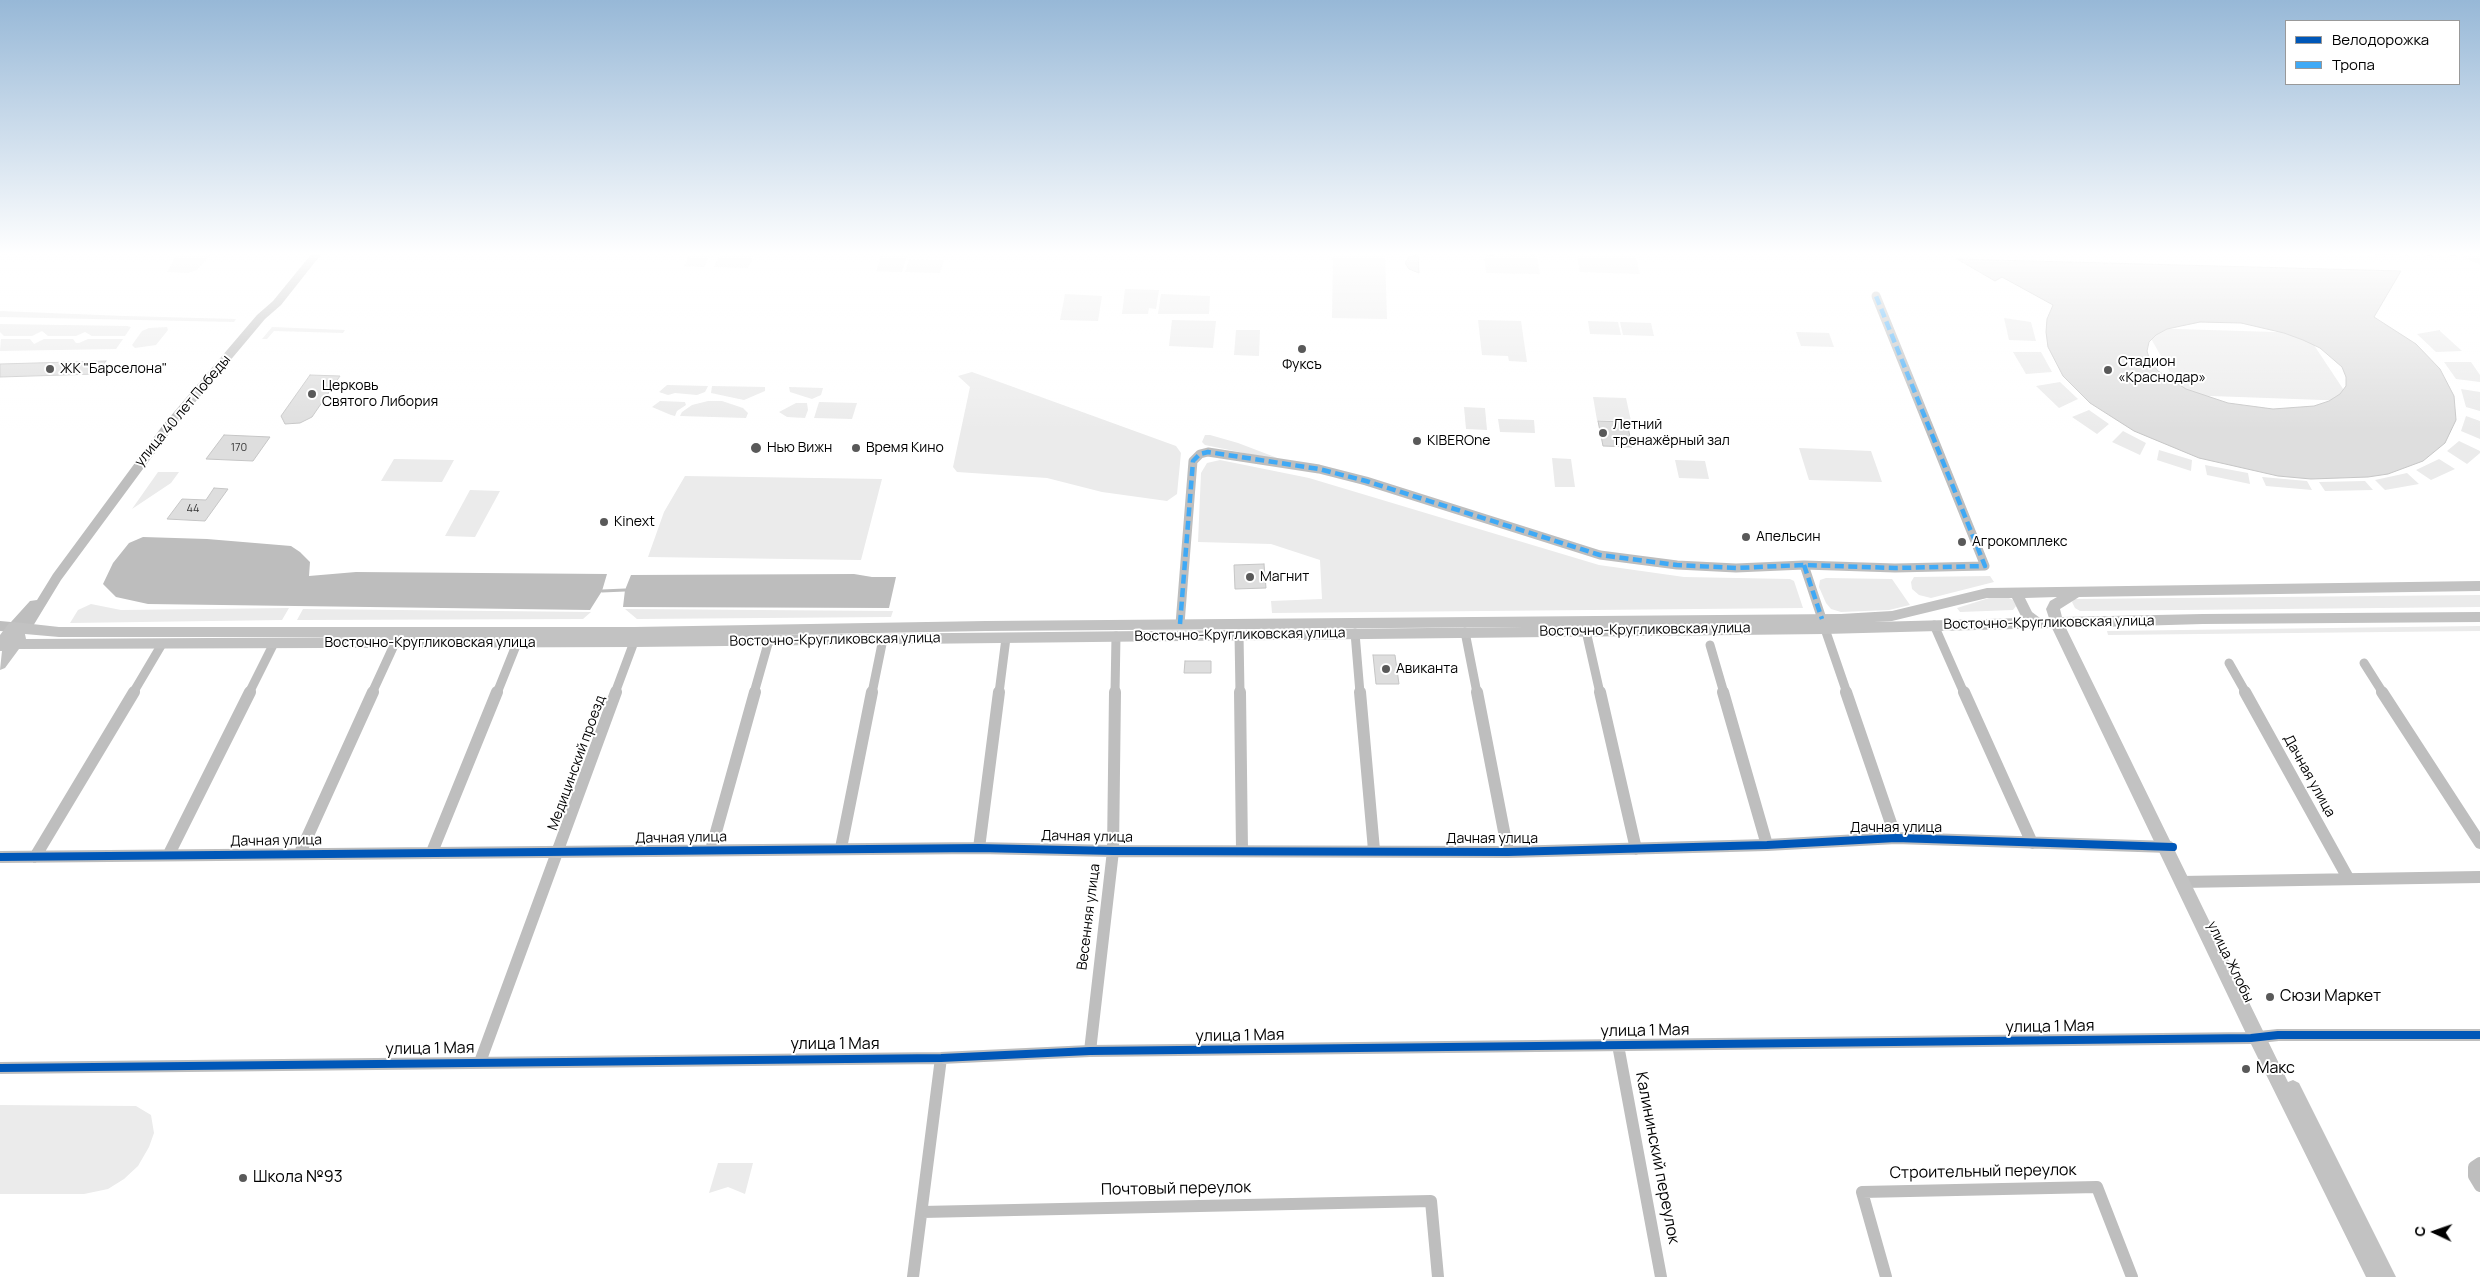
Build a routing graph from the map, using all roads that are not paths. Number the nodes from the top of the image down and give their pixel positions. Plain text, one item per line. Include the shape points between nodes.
1 (267, 312) edge
2 (1882, 312) edge
3 (1804, 565) junction
4 (2480, 586) edge
5 (2079, 591) junction
6 (2018, 592) junction
7 (2480, 617) edge
8 (1180, 624) junction
9 (1823, 624) junction
10 (2038, 624) junction
11 (2057, 624) junction
12 (2085, 624) junction
13 (1934, 626) junction
14 (13, 627) edge
15 (1586, 630) junction
16 (1465, 632) junction
17 (1355, 633) junction
18 (1239, 634) junction
19 (1116, 636) junction
20 (1006, 638) junction
21 (883, 639) junction
22 (769, 640) junction
23 (5, 642) edge
24 (634, 642) junction
25 (274, 643) junction
26 (395, 643) junction
27 (517, 643) junction
28 (162, 644) junction
29 (1710, 646) dead end
30 (2076, 646) joint
31 (2229, 663) dead end
32 (2364, 663) dead end
33 (0, 664) edge
34 (1896, 838) junction
35 (2480, 842) edge
36 (2032, 843) junction
37 (1766, 845) junction
38 (2168, 847) junction
39 (841, 848) junction
40 (979, 848) junction
41 (1636, 849) junction
42 (711, 850) junction
43 (1242, 850) junction
44 (1374, 850) junction
45 (559, 851) junction
46 (1113, 851) junction
47 (432, 852) junction
48 (1508, 852) junction
49 (300, 853) junction
50 (169, 854) junction
51 (0, 857) edge
52 (34, 857) junction
53 (2480, 877) edge
54 (2348, 878) junction
55 (2186, 882) junction
56 (2480, 1035) edge
57 (2262, 1038) junction
58 (1618, 1045) junction
59 (1090, 1051) junction
60 (941, 1058) junction
61 (480, 1062) junction
62 (0, 1068) edge
63 (2480, 1163) edge
64 (2480, 1186) edge
65 (922, 1212) junction
66 (912, 1277) edge
67 (1438, 1277) edge
68 (1661, 1277) edge
69 (1886, 1277) edge
70 (2132, 1277) edge
71 (2376, 1277) edge
72 (2387, 1277) edge

1 - 14 street, улица 40 лет Победы via 176,415 57,577
2 - 3 street via 1985,566
3 - 8 street via 1736,568 1677,565 1600,554 1356,478 1208,452 1193,461
3 - 9 street, Дачная улица
4 - 5 main road, Восточно-Кругликовская улица
5 - 6 main road, Восточно-Кругликовская улица
5 - 11 main road via 2053,609
6 - 9 main road, Восточно-Кругликовская улица via 1987,593 1892,616 1841,618
6 - 10 main road via 2027,616
7 - 12 main road, Восточно-Кругликовская улица via 2203,619
8 - 9 main road, Восточно-Кругликовская улица via 1804,618
8 - 14 main road, Восточно-Кругликовская улица via 634,632 59,632
9 - 13 main road, Восточно-Кругликовская улица
9 - 15 main road, Восточно-Кругликовская улица
9 - 34 street, Дачная улица
10 - 11 main road, Восточно-Кругликовская улица
10 - 13 main road, Восточно-Кругликовская улица
11 - 12 main road, Восточно-Кругликовская улица
11 - 38 main road, улица Жлобы
12 - 30 main road via 2074,629
13 - 36 street
14 - 23 main road, улица 40 лет Победы
15 - 16 main road, Восточно-Кругликовская улица
15 - 41 street
16 - 17 main road, Восточно-Кругликовская улица
16 - 48 street, Дачная улица
17 - 18 main road, Восточно-Кругликовская улица
17 - 44 street
18 - 19 main road, Восточно-Кругликовская улица
18 - 43 street
19 - 20 main road, Восточно-Кругликовская улица
19 - 46 street, Весенняя улица
20 - 21 main road, Восточно-Кругликовская улица
20 - 40 street
21 - 22 main road, Восточно-Кругликовская улица
21 - 39 street
22 - 24 main road, Восточно-Кругликовская улица
22 - 42 street, Дачная улица
23 - 28 main road, Восточно-Кругликовская улица
23 - 33 main road, улица 40 лет Победы
24 - 27 main road, Восточно-Кругликовская улица
24 - 45 street, Медицинский проезд
25 - 26 main road, Восточно-Кругликовская улица
25 - 28 main road, Восточно-Кругликовская улица
25 - 50 street
26 - 27 main road, Восточно-Кругликовская улица
26 - 49 street, Дачная улица
27 - 47 street
28 - 52 street
29 - 37 street
30 - 38 main road, улица Жлобы
31 - 54 street, Дачная улица
32 - 35 street
34 - 36 street, Дачная улица
34 - 37 street, Дачная улица
36 - 38 street, Дачная улица
37 - 41 street, Дачная улица
38 - 55 main road, улица Жлобы
39 - 40 street, Дачная улица
39 - 42 street, Дачная улица
40 - 46 street, Дачная улица
41 - 48 street, Дачная улица
42 - 45 street, Дачная улица
43 - 44 street, Дачная улица
43 - 46 street, Дачная улица
44 - 48 street, Дачная улица
45 - 47 street, Дачная улица
45 - 61 street, Медицинский проезд
46 - 59 street, Весенняя улица
47 - 49 street, Дачная улица
49 - 50 street, Дачная улица
50 - 52 street, Дачная улица
51 - 52 street, Дачная улица
53 - 54 street
54 - 55 street
55 - 57 main road, улица Жлобы
56 - 57 street, улица 1 Мая via 2278,1035
57 - 58 street, улица 1 Мая
57 - 71 main road
57 - 72 main road, улица Жлобы
58 - 59 street, улица 1 Мая
58 - 68 street, Калининский переулок
59 - 60 street, улица 1 Мая
60 - 61 street, улица 1 Мая
60 - 65 street
61 - 62 street, улица 1 Мая
63 - 64 street via 2474,1167 2474,1176
65 - 66 street
65 - 67 street, Почтовый переулок via 1431,1201
69 - 70 street, Строительный переулок via 1862,1192 2097,1187

